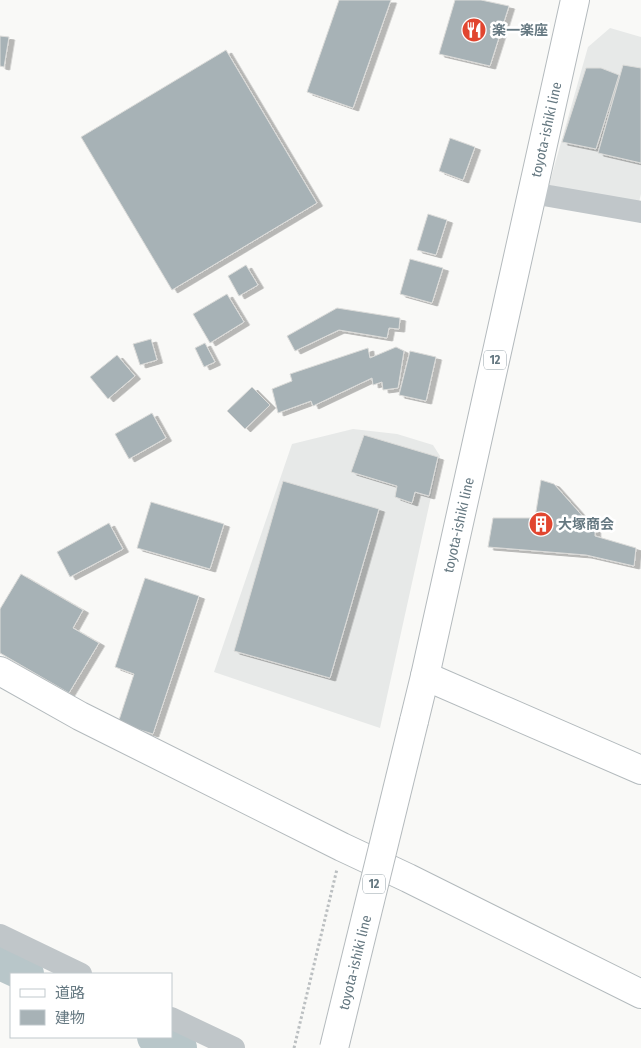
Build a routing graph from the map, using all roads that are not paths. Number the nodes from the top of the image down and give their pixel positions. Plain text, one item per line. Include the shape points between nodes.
1 (575, 0) edge
2 (532, 193) junction
3 (641, 212) edge
4 (0, 671) edge
5 (425, 676) junction
6 (641, 770) edge
7 (0, 935) edge
8 (79, 973) edge
9 (641, 994) edge
10 (172, 1018) edge
11 (234, 1048) edge
12 (334, 1048) edge

1 - 2 main road, toyota-ishiki line / 12
2 - 3 street
2 - 5 main road, toyota-ishiki line / 12
4 - 9 main road via 80,716
5 - 6 main road
5 - 12 main road, toyota-ishiki line / 12, bridge
7 - 8 street
10 - 11 street

